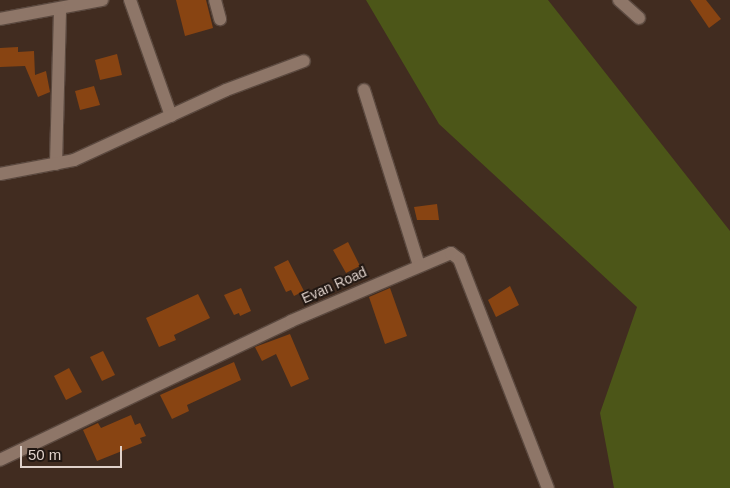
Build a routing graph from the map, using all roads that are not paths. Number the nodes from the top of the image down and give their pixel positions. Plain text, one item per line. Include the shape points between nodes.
1 (102, 0) edge
2 (130, 0) edge
3 (215, 0) edge
4 (619, 0) edge
5 (60, 8) junction
6 (639, 18) dead end
7 (0, 19) edge
8 (220, 19) dead end
9 (304, 61) dead end
10 (364, 90) dead end
11 (171, 116) junction
12 (56, 164) junction
13 (0, 174) edge
14 (419, 266) junction
15 (0, 460) edge
16 (548, 488) edge

1 - 5 street
2 - 11 street
3 - 8 street
4 - 6 street
5 - 7 street
5 - 12 street
9 - 11 street via 226,90
10 - 14 street
11 - 12 street via 74,160
12 - 13 street
14 - 15 street, Evan Road via 290,321
14 - 16 street, Evan Road via 451,253 459,259

